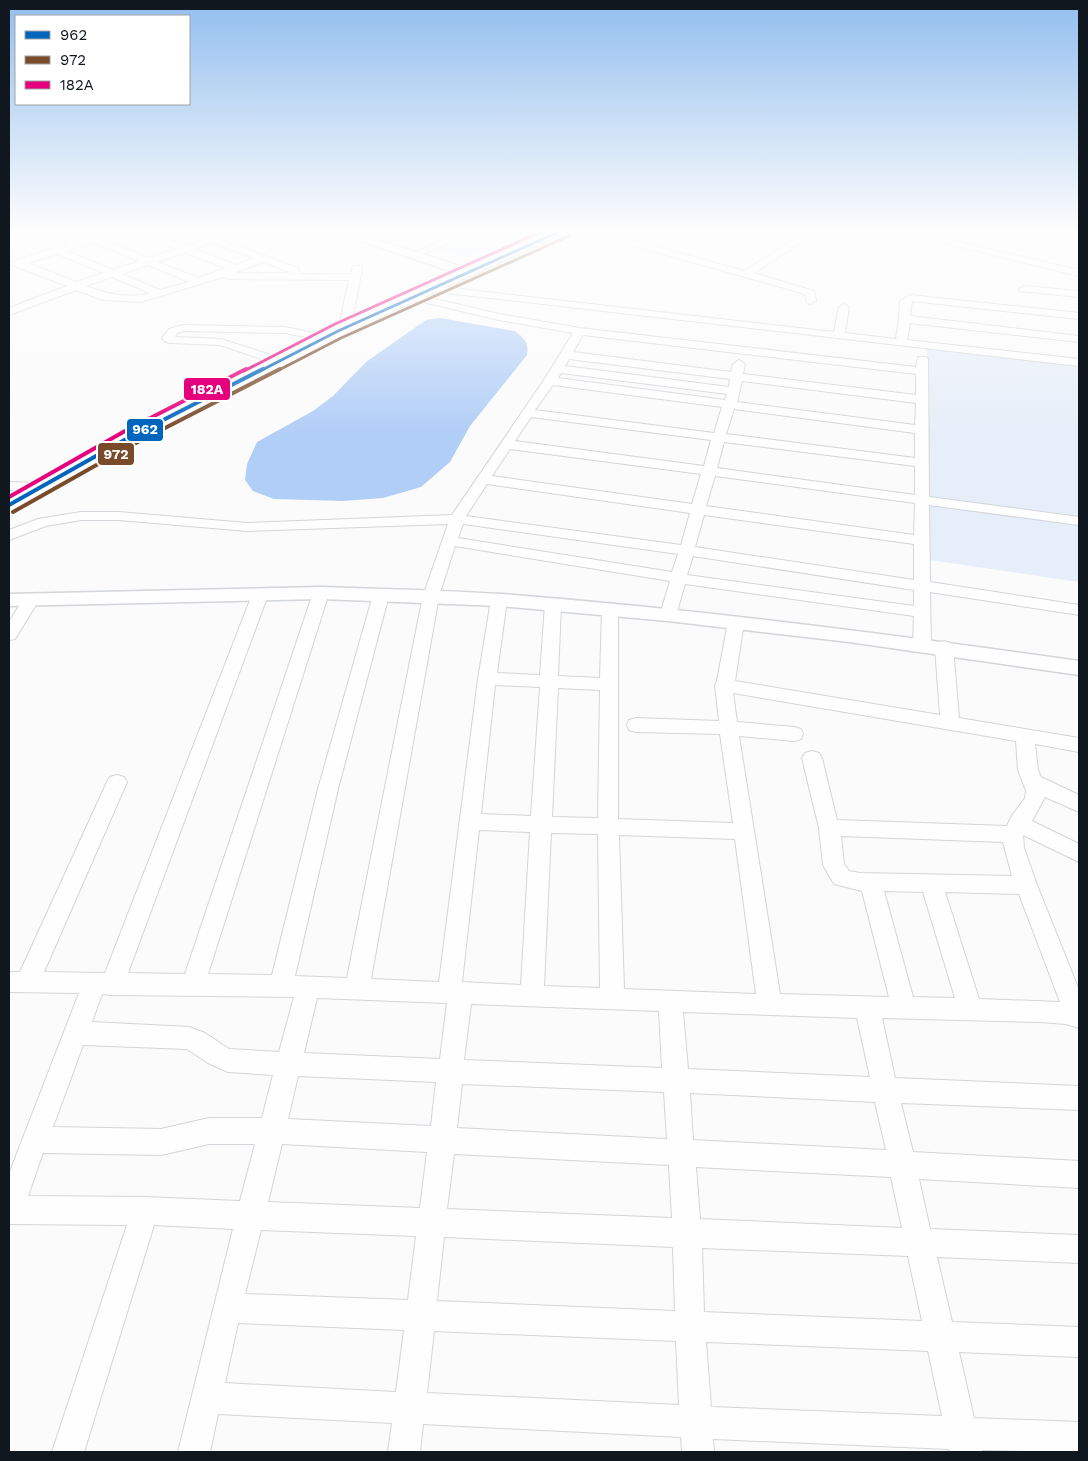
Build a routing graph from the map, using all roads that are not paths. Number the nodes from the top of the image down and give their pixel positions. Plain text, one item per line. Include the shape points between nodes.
1 (47, 297) edge
2 (108, 297) edge
3 (148, 297) edge
4 (351, 297) edge
5 (402, 297) edge
6 (504, 297) edge
7 (810, 297) edge
8 (414, 298) joint
9 (811, 301) dead end
10 (844, 307) dead end
11 (9, 312) edge
12 (1079, 316) edge
13 (905, 319) junction
14 (346, 321) junction
15 (741, 325) junction
16 (580, 331) junction
17 (315, 336) junction
18 (839, 336) junction
19 (1079, 339) edge
20 (901, 343) junction
21 (922, 346) junction
22 (739, 349) junction
23 (566, 355) junction
24 (270, 358) junction
25 (1079, 363) edge
26 (922, 372) junction
27 (554, 375) junction
28 (737, 376) junction
29 (734, 391) junction
30 (922, 400) junction
31 (730, 405) junction
32 (527, 413) junction
33 (922, 430) junction
34 (719, 437) junction
35 (506, 444) junction
36 (922, 463) junction
37 (709, 471) junction
38 (483, 479) junction
39 (25, 486) edge
40 (9, 495) edge
41 (922, 500) junction
42 (9, 505) edge
43 (698, 510) junction
44 (457, 519) junction
45 (1079, 521) edge
46 (9, 535) edge
47 (450, 541) junction
48 (922, 541) junction
49 (686, 550) junction
50 (678, 578) junction
51 (922, 586) junction
52 (321, 593) junction
53 (260, 595) junction
54 (381, 595) junction
55 (432, 596) junction
56 (9, 600) edge
57 (30, 600) junction
58 (499, 600) junction
59 (553, 605) junction
60 (610, 610) junction
61 (1079, 610) edge
62 (922, 612) junction
63 (668, 615) junction
64 (736, 622) junction
65 (9, 635) edge
66 (922, 644) junction
67 (944, 647) junction
68 (1079, 668) edge
69 (487, 679) junction
70 (550, 681) junction
71 (608, 684) junction
72 (724, 685) junction
73 (950, 722) junction
74 (636, 725) dead end
75 (729, 728) junction
76 (794, 734) dead end
77 (1025, 735) junction
78 (1079, 745) edge
79 (812, 758) dead end
80 (117, 782) dead end
81 (1033, 782) junction
82 (1079, 804) edge
83 (470, 822) junction
84 (542, 824) junction
85 (608, 826) junction
86 (829, 828) junction
87 (1015, 828) junction
88 (744, 831) junction
89 (1079, 854) edge
90 (871, 882) junction
91 (931, 883) junction
92 (1026, 885) junction
93 (18, 982) edge
94 (103, 985) junction
95 (193, 986) junction
96 (295, 987) junction
97 (357, 989) junction
98 (455, 993) junction
99 (532, 996) junction
100 (612, 999) junction
101 (670, 1001) junction
102 (770, 1004) junction
103 (867, 1007) junction
104 (904, 1008) junction
105 (970, 1010) junction
106 (1079, 1017) edge
107 (76, 1033) junction
108 (290, 1062) junction
109 (450, 1070) junction
110 (676, 1080) junction
111 (886, 1090) junction
112 (1079, 1098) edge
113 (273, 1131) junction
114 (35, 1140) junction
115 (442, 1140) junction
116 (681, 1153) junction
117 (902, 1164) junction
118 (1079, 1174) edge
119 (9, 1210) edge
120 (145, 1211) junction
121 (252, 1216) junction
122 (432, 1222) junction
123 (687, 1233) junction
124 (920, 1243) junction
125 (1079, 1249) edge
126 (228, 1308) junction
127 (421, 1316) junction
128 (690, 1327) junction
129 (941, 1336) junction
130 (1079, 1342) edge
131 (206, 1398) junction
132 (410, 1409) junction
133 (697, 1437) edge
134 (1079, 1438) edge
135 (964, 1443) edge
136 (68, 1452) edge
137 (194, 1452) edge
138 (404, 1452) edge

1 - 11 street
2 - 3 street
4 - 14 street
5 - 14 main road
6 - 15 street
7 - 9 street
8 - 16 street
8 - 39 main road via 338,331 128,438
10 - 18 street
12 - 13 street via 913,298 905,301
13 - 19 street
13 - 20 street
14 - 17 main road
15 - 18 street
15 - 22 street
16 - 22 street
16 - 23 street
17 - 24 main road
17 - 24 street via 285,330 183,328 173,331 168,338 221,342
18 - 20 street
20 - 21 street
21 - 25 street
21 - 26 street
22 - 26 street
22 - 28 street
23 - 27 street
23 - 28 street
24 - 39 main road
26 - 30 street
27 - 29 street
27 - 31 street
27 - 32 street
28 - 29 street
28 - 30 street
29 - 31 street
30 - 33 street
31 - 33 street
31 - 34 street
32 - 34 street
32 - 35 street
33 - 36 street
34 - 36 street
34 - 37 street
35 - 37 street
35 - 38 street
36 - 41 street
37 - 41 street
37 - 43 street
38 - 43 street
38 - 44 street
39 - 40 main road
39 - 42 main road
41 - 45 street
41 - 48 street
43 - 48 street
43 - 49 street
44 - 46 street via 247,527 119,516 81,516 43,522
44 - 47 street
44 - 49 street
47 - 50 street
47 - 55 street
48 - 51 street
49 - 50 street
49 - 51 street
50 - 62 street
50 - 63 street
51 - 61 street
51 - 62 street
52 - 53 street
52 - 54 street
52 - 95 street
53 - 57 street
53 - 94 street
54 - 55 street
54 - 96 street via 328,789
55 - 58 street
55 - 97 street
56 - 57 street
57 - 65 street
58 - 59 street
58 - 69 street
59 - 60 street
59 - 70 street
60 - 63 street
60 - 71 street
62 - 66 street
63 - 64 street
64 - 66 street
64 - 72 street
66 - 67 street
67 - 68 street
67 - 73 street
69 - 70 street
69 - 83 street
70 - 71 street
70 - 84 street
71 - 85 street
72 - 73 street
72 - 75 street
73 - 77 street
74 - 75 street
75 - 76 street
75 - 88 street
77 - 78 street
77 - 81 street via 1028,770
79 - 86 street
80 - 93 street
81 - 82 street
81 - 87 street via 1034,799
83 - 84 street
83 - 98 street
84 - 85 street
84 - 99 street
85 - 88 street
85 - 100 street
86 - 87 street
86 - 90 street via 838,874 851,881
87 - 89 street
87 - 92 street via 1014,848
88 - 102 street
90 - 91 street
90 - 104 street
91 - 92 street
91 - 105 street
92 - 106 street
93 - 94 street
94 - 95 street
94 - 107 street
95 - 96 street
96 - 97 street
96 - 108 street
97 - 98 street
98 - 99 street
98 - 109 street
99 - 100 street
100 - 101 street
101 - 102 street
101 - 110 street
102 - 103 street
103 - 104 street
103 - 111 street
104 - 105 street
105 - 106 street via 1040,1011
107 - 108 street via 190,1038 224,1060
107 - 114 street
108 - 109 street
108 - 113 street
109 - 110 street
109 - 115 street
110 - 111 street
110 - 116 street
111 - 112 street
111 - 117 street
113 - 114 street via 209,1131 161,1142
113 - 115 street
113 - 121 street
114 - 119 street
115 - 116 street
115 - 122 street
116 - 117 street
116 - 123 street
117 - 118 street
117 - 124 street
119 - 120 street
120 - 121 street
120 - 136 street
121 - 122 street
121 - 126 street
122 - 123 street
122 - 127 street
123 - 124 street
123 - 128 street
124 - 125 street
124 - 129 street
126 - 127 street
126 - 131 street
127 - 128 street
127 - 132 street
128 - 129 street
128 - 133 street
129 - 130 street
129 - 135 street
131 - 132 street
131 - 137 street
132 - 133 street
132 - 138 street
133 - 135 street
134 - 135 street

